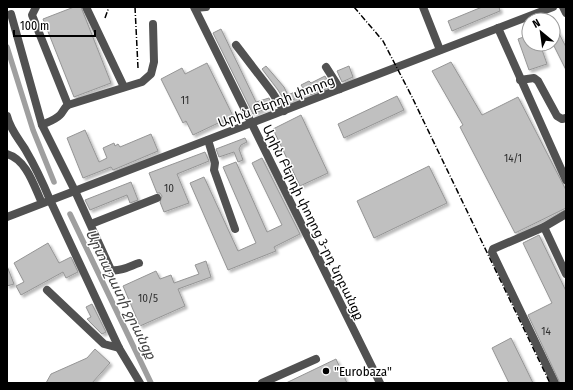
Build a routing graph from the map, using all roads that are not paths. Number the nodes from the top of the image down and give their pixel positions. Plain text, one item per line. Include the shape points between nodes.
1 (36, 7) edge
2 (86, 7) edge
3 (206, 7) edge
4 (423, 7) edge
5 (553, 7) edge
6 (563, 7) edge
7 (195, 8) edge
8 (566, 13) edge
9 (11, 14) dead end
10 (153, 24) dead end
11 (498, 28) junction
12 (236, 45) dead end
13 (440, 50) junction
14 (326, 67) dead end
15 (520, 80) junction
16 (124, 87) junction
17 (340, 89) junction
18 (68, 105) junction
19 (284, 111) junction
20 (7, 116) edge
21 (566, 118) edge
22 (251, 123) junction
23 (42, 125) junction
24 (208, 140) junction
25 (7, 154) edge
26 (566, 180) edge
27 (75, 190) junction
28 (157, 198) dead end
29 (46, 202) junction
30 (566, 214) edge
31 (7, 217) edge
32 (91, 224) junction
33 (544, 227) junction
34 (235, 229) dead end
35 (139, 263) dead end
36 (566, 274) edge
37 (47, 290) dead end
38 (120, 348) junction
39 (316, 359) dead end
40 (140, 383) edge
41 (262, 383) edge
42 (380, 383) edge
43 (555, 383) edge

1 - 18 street via 32,15
2 - 16 street
3 - 7 street
4 - 13 street
5 - 11 street, Արին Բերդի փողոց
6 - 8 street
7 - 22 street, Արին Բերդի փողոց 3-րդ նրբանցք
9 - 23 street
10 - 16 street via 154,62 151,74 142,82
11 - 13 street, Արին Բերդի փողոց
11 - 15 street
12 - 19 street
13 - 17 street, Արին Բերդի փողոց
14 - 17 street
15 - 21 street via 534,78 538,81 557,116
15 - 26 street
16 - 18 street
17 - 19 street, Արին Բերդի փողոց
18 - 23 street via 56,118
19 - 22 street, Արին Բերդի փողոց
20 - 29 street via 9,124 42,181
22 - 24 street, Արին Բերդի փողոց
22 - 42 street, Արին Բերդի փողոց 3-րդ նրբանցք
23 - 27 street
24 - 27 street, Արին Բերդի փողոց
24 - 34 street via 215,163 214,170
25 - 29 street via 13,156 26,170
27 - 29 street, Արին Բերդի փողոց
27 - 32 street
28 - 32 street
29 - 31 street, Արին Բերդի փողոց
29 - 38 street
30 - 33 street
32 - 35 street via 111,270 121,270
33 - 36 street
33 - 43 street via 492,252
37 - 38 street via 104,344
38 - 40 street
39 - 41 street

